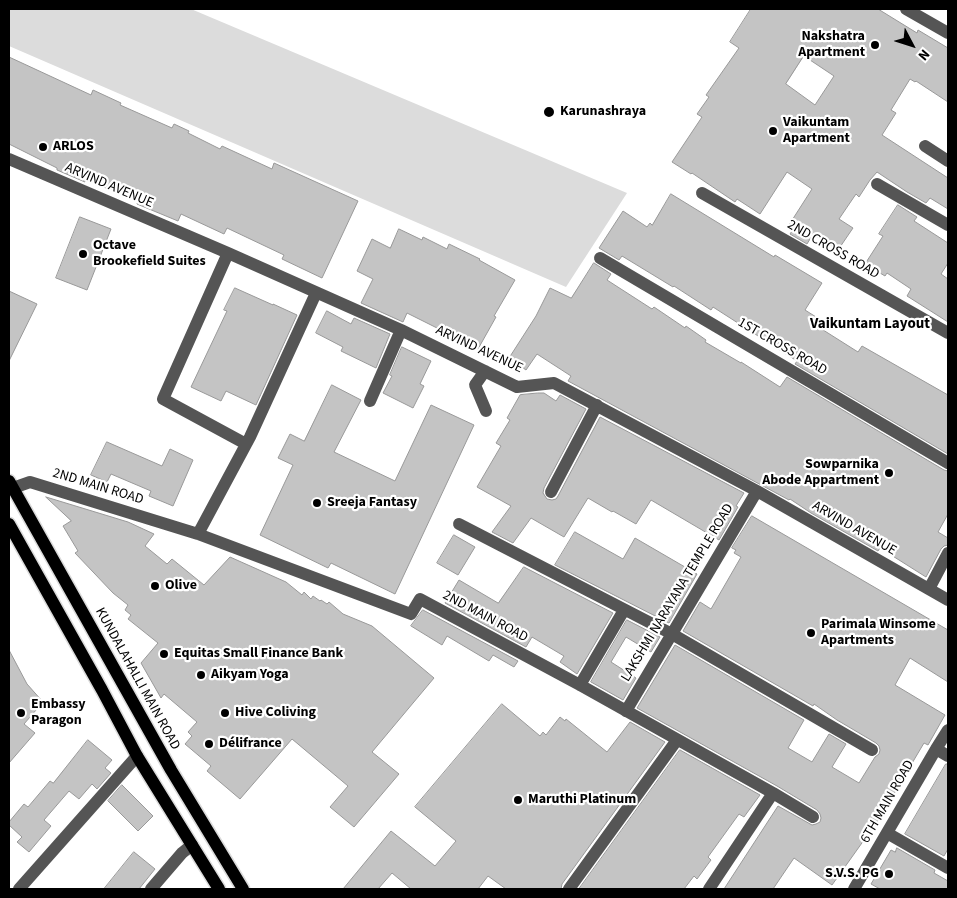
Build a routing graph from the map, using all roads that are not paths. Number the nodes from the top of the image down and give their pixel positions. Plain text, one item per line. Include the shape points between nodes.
1 (906, 9) edge
2 (948, 34) edge
3 (925, 146) dead end
4 (9, 159) edge
5 (948, 160) edge
6 (877, 184) dead end
7 (702, 193) dead end
8 (948, 225) edge
9 (228, 253) junction
10 (600, 258) dead end
11 (316, 293) junction
12 (401, 330) junction
13 (948, 333) edge
14 (485, 371) junction
15 (370, 401) dead end
16 (597, 405) junction
17 (486, 411) dead end
18 (246, 444) junction
19 (948, 462) edge
20 (11, 485) edge
21 (757, 491) junction
22 (552, 492) dead end
23 (9, 524) edge
24 (460, 524) dead end
25 (198, 534) junction
26 (948, 553) edge
27 (929, 589) junction
28 (948, 600) edge
29 (624, 610) junction
30 (672, 634) junction
31 (580, 685) junction
32 (626, 711) junction
33 (948, 730) edge
34 (677, 740) junction
35 (936, 749) junction
36 (872, 750) dead end
37 (138, 756) junction
38 (948, 756) edge
39 (773, 794) junction
40 (813, 817) dead end
41 (888, 833) junction
42 (192, 845) junction
43 (948, 868) edge
44 (19, 889) edge
45 (151, 889) edge
46 (219, 889) edge
47 (243, 889) edge
48 (569, 889) edge
49 (709, 889) edge
50 (854, 889) edge

1 - 2 street
3 - 5 street
4 - 9 street, ARVIND AVENUE
6 - 8 street
7 - 13 street, 2ND CROSS ROAD
9 - 11 street, ARVIND AVENUE
9 - 18 street via 163,399
10 - 19 street, 1ST CROSS ROAD
11 - 12 street, ARVIND AVENUE
11 - 18 street
12 - 14 street, ARVIND AVENUE
12 - 15 street
14 - 16 street, ARVIND AVENUE via 517,387 554,383
14 - 17 street via 476,385
16 - 21 street, ARVIND AVENUE
16 - 22 street
18 - 25 street
20 - 25 street, 2ND MAIN ROAD via 30,482
20 - 47 main road, KUNDALAHALLI MAIN ROAD via 171,770
21 - 27 street, ARVIND AVENUE
21 - 30 street, LAKSHMI NARAYANA TEMPLE ROAD
23 - 37 main road
24 - 29 street
25 - 31 street, 2ND MAIN ROAD via 411,614 420,599
26 - 27 street
27 - 28 street, ARVIND AVENUE
29 - 30 street
29 - 31 street
30 - 32 street, LAKSHMI NARAYANA TEMPLE ROAD
30 - 36 street
31 - 32 street, 2ND MAIN ROAD
32 - 34 street, 2ND MAIN ROAD
33 - 35 street, 6TH MAIN ROAD
34 - 39 street, 2ND MAIN ROAD
34 - 48 street
35 - 38 street
35 - 41 street, 6TH MAIN ROAD
37 - 42 main road
37 - 44 street
39 - 40 street, 2ND MAIN ROAD
39 - 49 street
41 - 43 street
41 - 50 street, 6TH MAIN ROAD
42 - 45 street
42 - 46 main road

